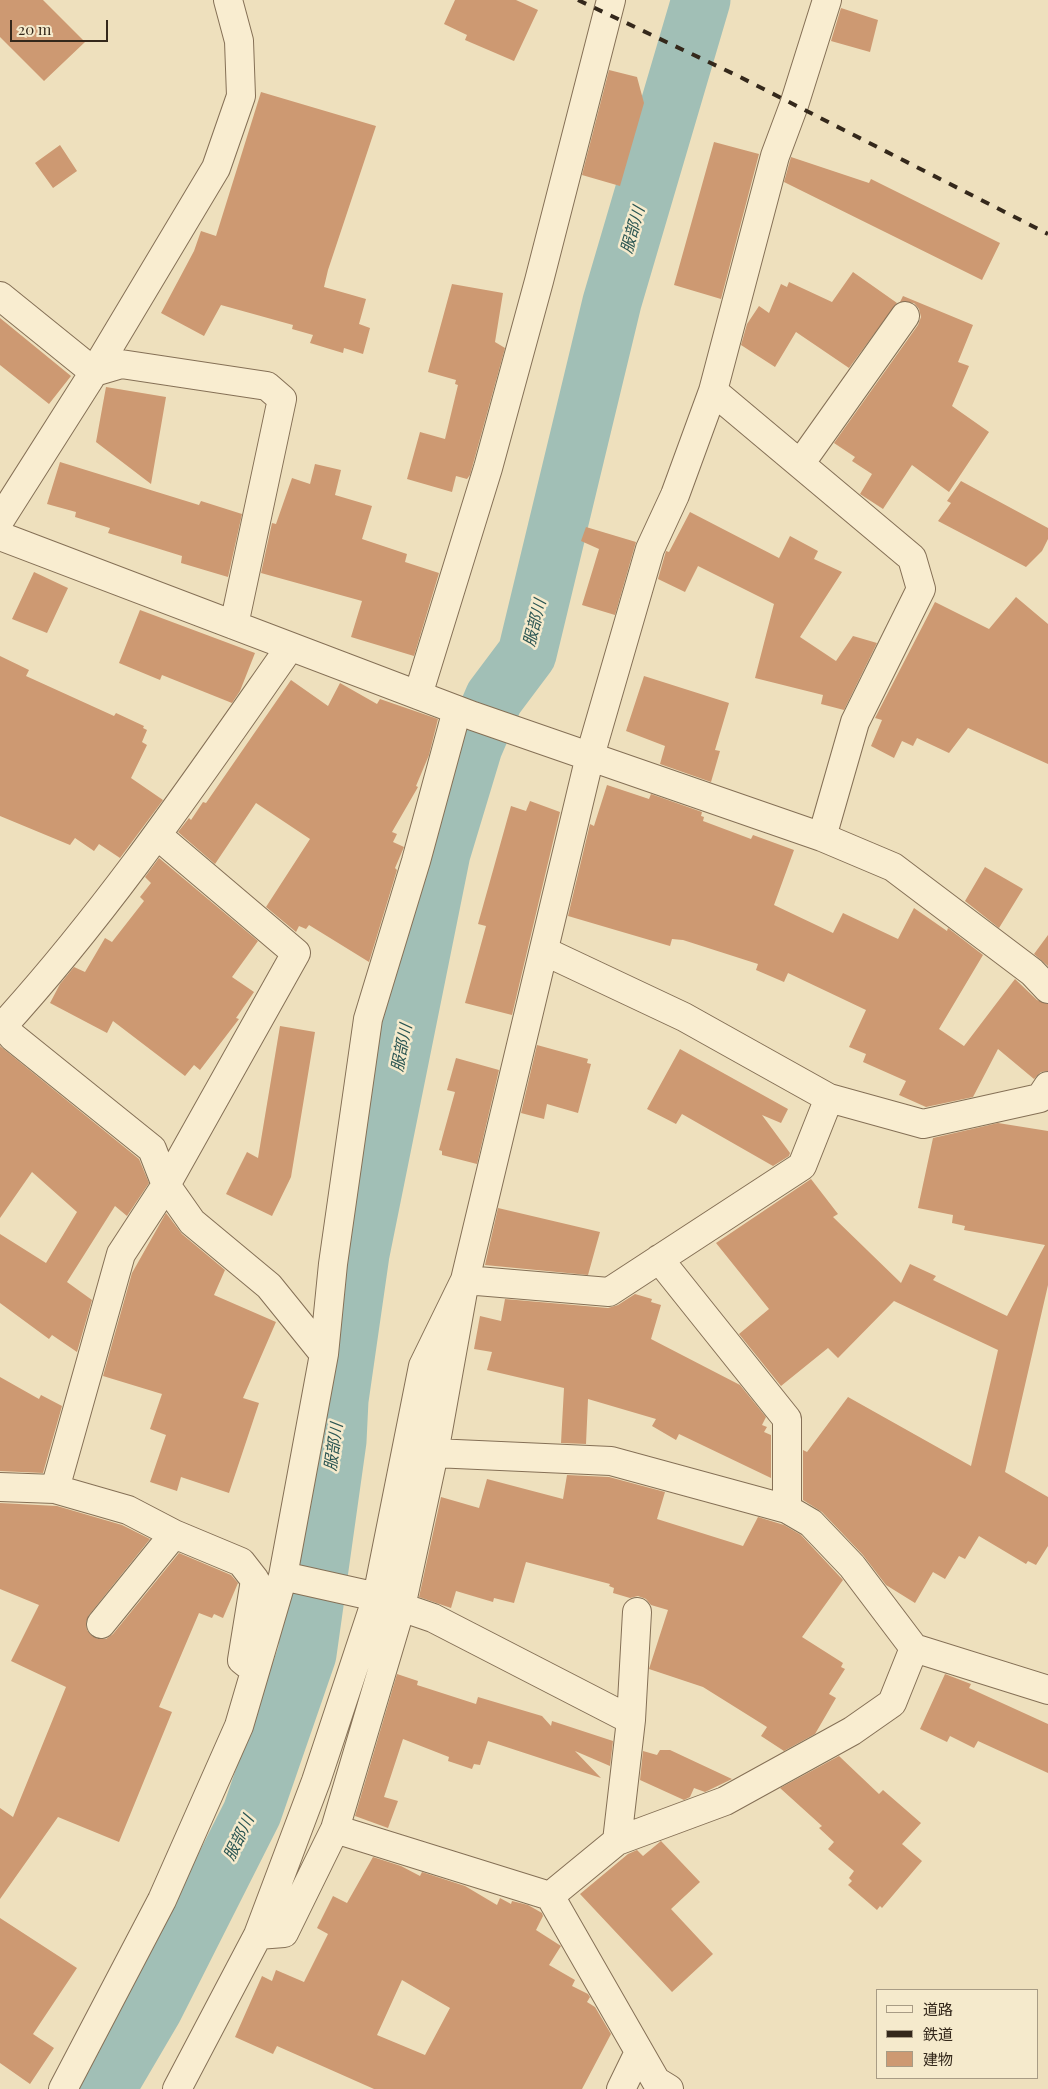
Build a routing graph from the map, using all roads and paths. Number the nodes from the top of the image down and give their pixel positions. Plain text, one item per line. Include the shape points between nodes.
1 (228, 0) edge
2 (611, 0) edge
3 (827, 0) edge
4 (0, 296) edge
5 (905, 316) dead end
6 (94, 372) junction
7 (714, 391) junction
8 (800, 464) junction
9 (0, 520) edge
10 (0, 536) edge
11 (234, 626) junction
12 (290, 647) junction
13 (418, 695) junction
14 (457, 710) junction
15 (590, 756) junction
16 (157, 835) junction
17 (822, 837) junction
18 (544, 951) junction
19 (1048, 989) edge
20 (1, 1028) edge
21 (1048, 1086) edge
22 (829, 1098) junction
23 (166, 1185) junction
24 (659, 1259) junction
25 (465, 1280) junction
26 (324, 1354) junction
27 (434, 1452) junction
28 (0, 1487) edge
29 (54, 1489) junction
30 (786, 1509) junction
31 (174, 1534) junction
32 (283, 1576) junction
33 (384, 1600) junction
34 (637, 1612) dead end
35 (101, 1624) dead end
36 (914, 1648) junction
37 (255, 1671) junction
38 (1048, 1690) edge
39 (631, 1720) junction
40 (335, 1829) junction
41 (617, 1841) junction
42 (550, 1896) junction
43 (258, 1935) junction
44 (639, 2052) junction
45 (62, 2089) edge
46 (176, 2089) edge
47 (621, 2089) edge
48 (669, 2089) edge

1 - 6 street via 239,41 241,96 216,168
2 - 13 street via 540,281 488,468
3 - 7 street via 775,156
4 - 6 street
5 - 8 street
6 - 9 street
6 - 11 street via 121,364 267,386 282,399
7 - 8 street
7 - 15 street via 675,495 650,549
8 - 17 street via 912,558 921,589 855,722
10 - 11 street
11 - 12 street
12 - 13 street
12 - 16 street
13 - 14 street
14 - 15 street
14 - 26 street via 368,1019 333,1264
15 - 17 street
15 - 18 street
16 - 20 street via 98,915
16 - 23 street via 296,953
17 - 19 street via 893,867 1032,972
18 - 22 street via 684,1017
18 - 25 street
20 - 23 street via 152,1149
21 - 22 street via 1040,1098 923,1124
22 - 24 street via 802,1166
23 - 26 street via 192,1222 269,1286
23 - 29 street via 121,1254
24 - 25 street via 608,1292
24 - 30 street via 787,1419
25 - 27 street
25 - 33 street via 423,1366
26 - 32 street
27 - 30 street via 611,1460
27 - 33 street
28 - 29 street
29 - 31 street via 128,1510
30 - 36 street via 811,1523 852,1566
31 - 35 street
31 - 37 street via 241,1562 255,1580 242,1660
32 - 33 street
32 - 37 street
33 - 39 street via 433,1618
33 - 40 street
33 - 43 street
34 - 39 street
36 - 38 street
36 - 41 street via 892,1703 852,1732 725,1801
37 - 45 street via 239,1726 162,1900
39 - 41 street
40 - 42 street
40 - 43 street via 284,1933
41 - 42 street
42 - 44 street
43 - 46 street
44 - 47 street
44 - 48 street via 656,2081

